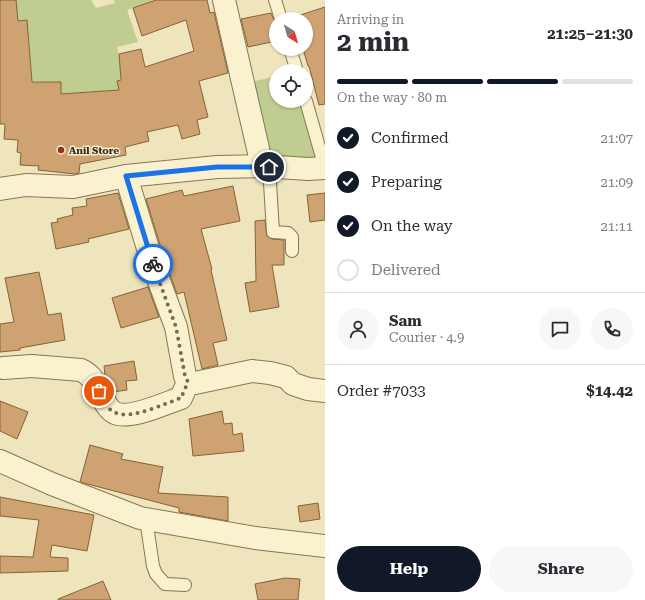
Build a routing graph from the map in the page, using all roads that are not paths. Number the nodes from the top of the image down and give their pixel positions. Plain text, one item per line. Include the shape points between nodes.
1 (224, 0) edge
2 (275, 0) edge
3 (279, 12) edge
4 (308, 108) edge
5 (266, 167) junction
6 (325, 168) edge
7 (126, 176) junction
8 (0, 189) edge
9 (292, 251) dead end
10 (3, 368) dead end
11 (188, 382) junction
12 (325, 391) edge
13 (0, 461) edge
14 (146, 519) junction
15 (325, 546) edge
16 (185, 585) dead end

1 - 5 street
2 - 3 lane
4 - 6 lane
5 - 6 street
5 - 7 street via 217,167
5 - 9 lane via 273,232 288,233 292,236
7 - 8 street via 73,187 26,185
7 - 11 street via 153,265 176,327
10 - 11 street via 32,366 81,370 93,379 105,404 116,414 137,414 181,398
11 - 12 street via 195,383 252,371 270,372 286,377 293,384
13 - 14 street
14 - 15 street via 262,539
14 - 16 lane via 156,574 165,584

